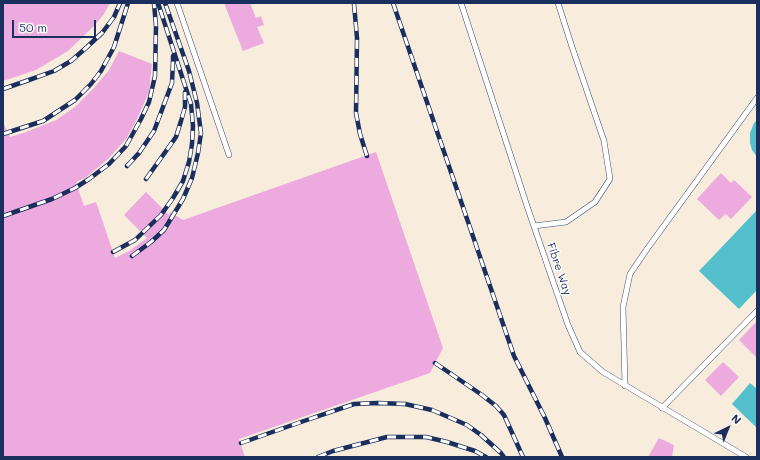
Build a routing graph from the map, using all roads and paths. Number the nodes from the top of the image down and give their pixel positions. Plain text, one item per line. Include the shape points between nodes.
1 (177, 3) edge
2 (461, 3) edge
3 (558, 3) edge
4 (757, 98) edge
5 (229, 155) dead end
6 (534, 226) junction
7 (757, 311) edge
8 (625, 386) junction
9 (662, 408) junction
10 (746, 457) edge

1 - 5 lane
2 - 6 lane, Fibre Way
3 - 6 lane via 604,141 610,179 595,202 566,222
4 - 8 lane via 630,274 623,307
6 - 8 lane, Fibre Way via 568,325 580,352 603,372
7 - 9 lane
8 - 9 lane, Fibre Way
9 - 10 lane, Fibre Way

